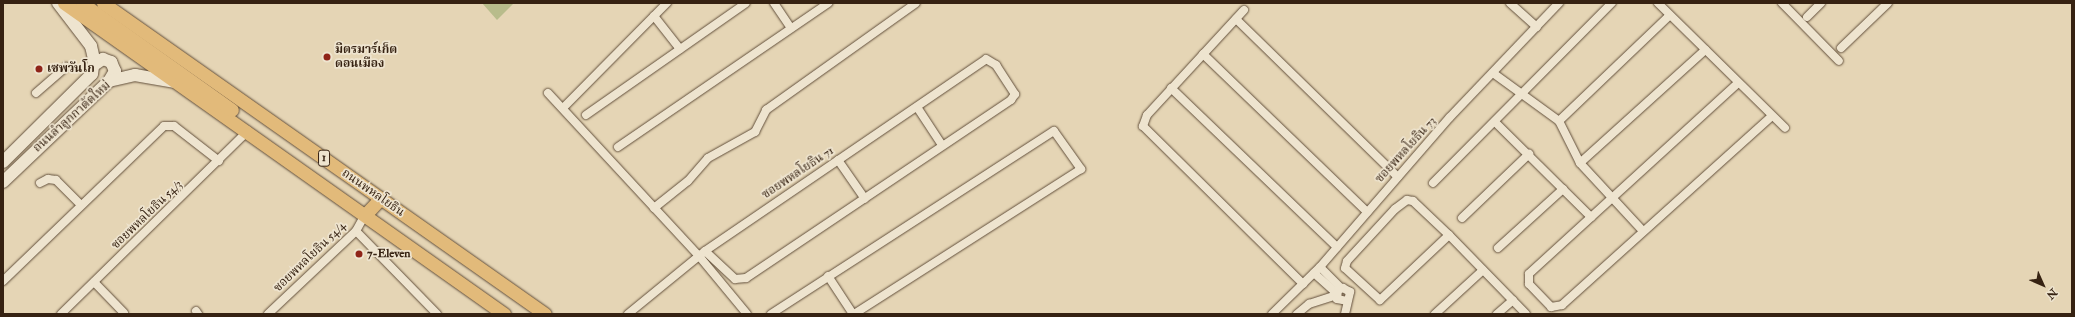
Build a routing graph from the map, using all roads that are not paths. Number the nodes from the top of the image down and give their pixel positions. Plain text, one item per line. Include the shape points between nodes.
1 (58, 3) edge
2 (64, 3) edge
3 (82, 3) edge
4 (103, 3) edge
5 (667, 3) edge
6 (746, 3) edge
7 (774, 3) edge
8 (828, 3) edge
9 (916, 3) edge
10 (1510, 3) edge
11 (1559, 3) edge
12 (1612, 3) edge
13 (1658, 3) edge
14 (1782, 3) edge
15 (1821, 3) edge
16 (1888, 3) edge
17 (1244, 10) dead end
18 (1670, 15) junction
19 (654, 16) junction
20 (1807, 17) dead end
21 (1236, 18) junction
22 (1537, 27) junction
23 (791, 28) junction
24 (1841, 48) dead end
25 (680, 49) junction
26 (1705, 50) junction
27 (1203, 54) junction
28 (1839, 61) dead end
29 (94, 65) junction
30 (66, 67) dead end
31 (1493, 73) junction
32 (109, 81) junction
33 (176, 82) junction
34 (1738, 83) junction
35 (1171, 88) junction
36 (36, 93) dead end
37 (548, 93) dead end
38 (1521, 96) junction
39 (917, 107) junction
40 (562, 108) junction
41 (586, 115) dead end
42 (1771, 117) junction
43 (1559, 121) junction
44 (1496, 123) junction
45 (1784, 128) dead end
46 (248, 131) junction
47 (942, 145) junction
48 (618, 147) dead end
49 (278, 154) junction
50 (1529, 154) junction
51 (838, 160) junction
52 (219, 161) junction
53 (3, 162) edge
54 (1580, 163) junction
55 (1398, 177) junction
56 (3, 182) edge
57 (1433, 182) dead end
58 (40, 183) dead end
59 (1563, 189) junction
60 (1614, 197) junction
61 (381, 198) junction
62 (865, 198) junction
63 (81, 205) junction
64 (654, 208) junction
65 (1367, 212) junction
66 (365, 216) junction
67 (1591, 217) junction
68 (1462, 218) dead end
69 (356, 231) junction
70 (1643, 231) junction
71 (1449, 235) junction
72 (1337, 247) junction
73 (1498, 248) dead end
74 (702, 253) junction
75 (1317, 270) junction
76 (1483, 270) junction
77 (828, 276) junction
78 (3, 281) edge
79 (1357, 281) junction
80 (94, 282) junction
81 (1303, 284) junction
82 (1338, 292) junction
83 (1350, 292) junction
84 (1513, 300) junction
85 (1347, 301) junction
86 (124, 313) dead end
87 (61, 314) edge
88 (268, 314) edge
89 (437, 314) edge
90 (504, 314) edge
91 (545, 314) edge
92 (628, 314) edge
93 (747, 314) edge
94 (771, 314) edge
95 (853, 314) edge
96 (1272, 314) edge
97 (1297, 314) edge
98 (1345, 314) edge
99 (1435, 314) edge
100 (1497, 314) edge
101 (1526, 314) edge

1 - 29 main road, ถนนลำลูกกาตัดใหม่ via 91,46
2 - 33 main road, ถนนพหลโยธิน / 1
3 - 49 main road via 251,124
4 - 61 main road, ถนนพหลโยธิน / 1
5 - 19 street
6 - 25 street
7 - 23 street
8 - 23 street
9 - 64 street via 766,110 755,132 708,158 688,181
10 - 22 street
11 - 22 street, ซอยพหลโยธิน 73
12 - 38 street
13 - 18 street
14 - 28 street
15 - 20 street
16 - 24 street
17 - 21 street
18 - 26 street
18 - 43 street
19 - 25 street
19 - 40 street
21 - 27 street
21 - 55 street
22 - 31 street, ซอยพหลโยธิน 73
23 - 48 street
25 - 41 street
26 - 34 street
26 - 54 street
27 - 35 street
27 - 65 street
29 - 32 main road via 103,59 111,62 115,71
29 - 53 main road, ถนนลำลูกกาตัดใหม่ via 88,81
30 - 36 street
31 - 38 street
31 - 55 street, ซอยพหลโยธิน 73
32 - 33 main road, ถนนลำลูกกาตัดใหม่ via 135,75
32 - 56 main road, ถนนลำลูกกาตัดใหม่
33 - 46 main road, ถนนพหลโยธิน / 1
34 - 42 street
34 - 60 street
35 - 72 street
35 - 81 street via 1147,115 1143,126
37 - 40 street
38 - 43 street
38 - 44 street
39 - 47 street
39 - 47 street, ซอยพหลโยธิน 71 via 986,59 996,65 1015,94 1013,98
39 - 51 street, ซอยพหลโยธิน 71
40 - 64 street
42 - 45 street
42 - 70 street
43 - 54 street
44 - 50 street
44 - 57 street
46 - 49 main road, ถนนพหลโยธิน / 1
46 - 52 street, ซอยพหลโยธิน 54/3
47 - 62 street
49 - 66 main road, ถนนพหลโยธิน / 1
50 - 59 street
50 - 68 street
51 - 62 street
51 - 74 street, ซอยพหลโยธิน 71
52 - 63 street via 174,126 167,125
52 - 80 street, ซอยพหลโยธิน 54/3
54 - 60 street
55 - 65 street, ซอยพหลโยธิน 73
58 - 63 street via 48,179 56,180
59 - 67 street
59 - 73 street
60 - 67 street
60 - 70 street
61 - 66 main road
61 - 91 main road, ถนนพหลโยธิน / 1
62 - 74 street via 741,280 735,279
63 - 78 street
64 - 74 street
65 - 72 street, ซอยพหลโยธิน 73
66 - 69 street, ซอยพหลโยธิน 54/4
66 - 90 main road, ถนนพหลโยธิน / 1
67 - 70 street via 1527,279 1551,307 1562,305
69 - 88 street, ซอยพหลโยธิน 54/4
69 - 89 street
71 - 76 street
71 - 79 street via 1380,300
71 - 79 street via 1418,205 1407,200 1347,262 1346,271
72 - 75 street, ซอยพหลโยธิน 73
74 - 92 street, ซอยพหลโยธิน 71
74 - 93 street
75 - 81 street, ซอยพหลโยธิน 73
75 - 82 street
76 - 84 street
76 - 99 street
77 - 94 street
77 - 95 street
77 - 95 street via 1054,131 1081,169
79 - 83 street
80 - 86 street
80 - 87 street, ซอยพหลโยธิน 54/3
81 - 96 street, ซอยพหลโยธิน 73
82 - 83 street
82 - 85 street via 1340,302
82 - 97 street via 1308,304
83 - 85 street
84 - 100 street
84 - 101 street
85 - 98 street

